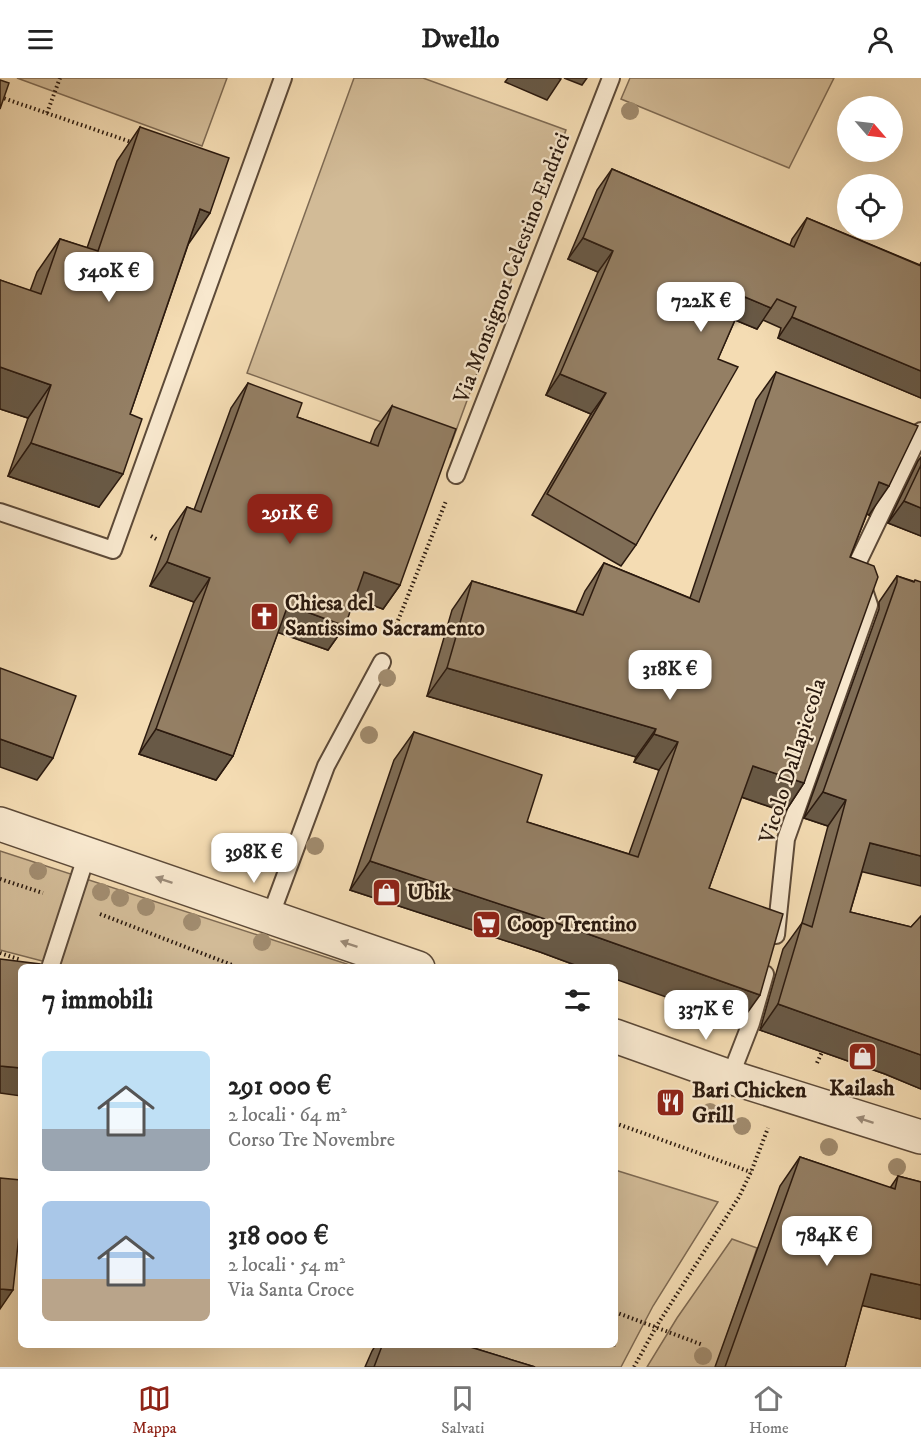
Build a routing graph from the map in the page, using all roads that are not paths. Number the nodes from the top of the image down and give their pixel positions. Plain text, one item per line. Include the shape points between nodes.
1 (283, 78) edge
2 (611, 78) edge
3 (921, 431) edge
4 (456, 475) road end
5 (0, 512) edge
6 (382, 662) road end
7 (0, 824) edge
8 (87, 854) junction
9 (270, 917) junction
10 (51, 964) edge
11 (406, 964) edge
12 (618, 1037) edge
13 (730, 1077) junction
14 (921, 1137) edge

1 - 5 lane via 113,550
2 - 4 lane, Via Monsignor Celestino Endrici
3 - 13 lane, Vicolo Dallapiccola via 856,566 870,605 786,839 778,929 751,1023
6 - 9 lane via 326,766
7 - 8 street
9 -> 8 street
8 - 10 lane
11 -> 9 street
12 - 13 street
14 -> 13 street

